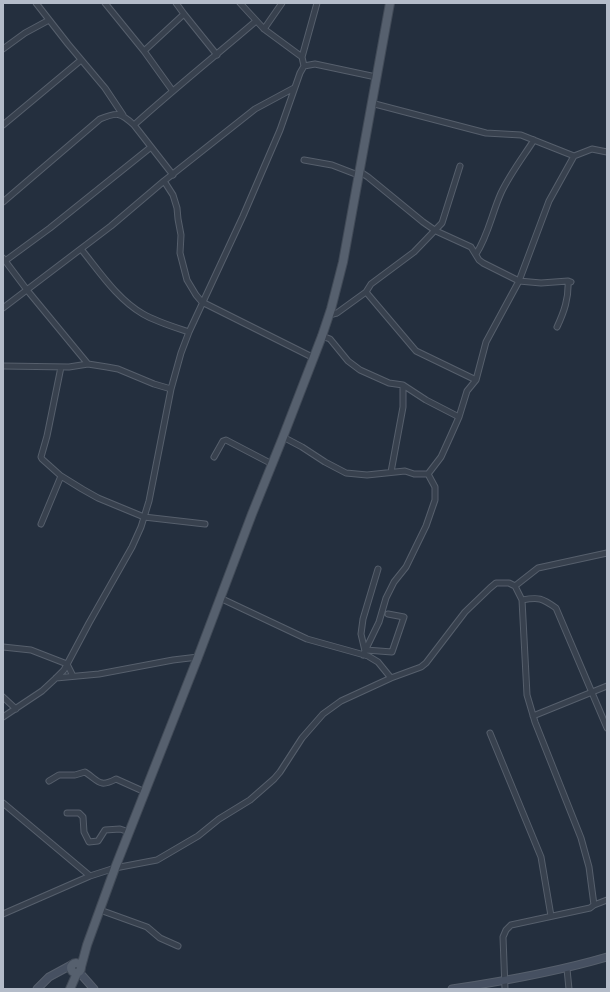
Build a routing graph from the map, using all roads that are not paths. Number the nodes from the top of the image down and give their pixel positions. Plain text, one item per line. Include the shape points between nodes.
1 (36, 3) edge
2 (105, 3) edge
3 (176, 3) edge
4 (240, 3) edge
5 (282, 3) edge
6 (317, 3) edge
7 (390, 3) edge
8 (184, 14) junction
9 (49, 20) junction
10 (256, 21) junction
11 (264, 29) junction
12 (3, 49) edge
13 (144, 51) junction
14 (217, 55) junction
15 (302, 57) junction
16 (82, 60) junction
17 (304, 66) junction
18 (376, 77) junction
19 (294, 88) junction
20 (172, 90) junction
21 (371, 103) junction
22 (123, 115) junction
23 (3, 125) edge
24 (134, 125) junction
25 (534, 140) junction
26 (151, 147) junction
27 (607, 152) edge
28 (574, 156) junction
29 (304, 160) dead end
30 (460, 166) dead end
31 (359, 173) junction
32 (173, 174) junction
33 (164, 181) junction
34 (3, 202) edge
35 (436, 231) junction
36 (80, 249) junction
37 (476, 254) junction
38 (4, 260) edge
39 (519, 281) junction
40 (27, 290) junction
41 (366, 292) junction
42 (202, 302) junction
43 (3, 308) edge
44 (329, 315) junction
45 (557, 327) dead end
46 (189, 332) junction
47 (322, 336) junction
48 (314, 358) junction
49 (88, 364) junction
50 (3, 366) edge
51 (61, 367) junction
52 (476, 380) junction
53 (403, 385) junction
54 (171, 389) junction
55 (459, 417) junction
56 (283, 437) junction
57 (214, 457) dead end
58 (272, 464) junction
59 (391, 472) junction
60 (428, 474) junction
61 (61, 476) junction
62 (144, 517) junction
63 (41, 524) dead end
64 (205, 524) dead end
65 (607, 553) edge
66 (378, 569) dead end
67 (515, 586) junction
68 (220, 598) junction
69 (522, 600) junction
70 (388, 614) dead end
71 (3, 647) edge
72 (365, 652) junction
73 (198, 657) junction
74 (68, 664) junction
75 (73, 676) junction
76 (56, 678) junction
77 (392, 678) junction
78 (607, 686) edge
79 (592, 692) junction
80 (3, 697) edge
81 (16, 709) junction
82 (533, 716) junction
83 (3, 717) edge
84 (607, 728) edge
85 (490, 733) dead end
86 (49, 781) dead end
87 (145, 792) junction
88 (3, 803) edge
89 (67, 813) dead end
90 (129, 832) junction
91 (116, 868) junction
92 (90, 876) junction
93 (607, 900) edge
94 (594, 905) junction
95 (100, 910) junction
96 (3, 914) edge
97 (551, 916) junction
98 (178, 946) dead end
99 (607, 957) edge
100 (76, 968) junction
101 (567, 969) junction
102 (505, 985) edge
103 (91, 986) edge
104 (37, 989) edge
105 (70, 989) edge
106 (452, 989) edge
107 (569, 989) edge

1 - 9 street
2 - 13 street
3 - 8 street
4 - 10 street
5 - 11 street
6 - 15 street
7 - 18 main road
8 - 13 street
8 - 14 street
9 - 12 street
9 - 16 street
10 - 11 street
10 - 14 street
11 - 15 street
13 - 20 street
14 - 20 street
15 - 17 street
16 - 22 street
16 - 23 street
17 - 18 street via 315,64
17 - 19 street
18 - 21 main road
19 - 32 street via 255,109
19 - 42 street via 280,130
20 - 24 street
21 - 25 street via 486,133 521,135
21 - 31 main road
22 - 24 street
22 - 34 street via 114,113 100,119
24 - 26 street
25 - 28 street
25 - 37 street via 501,194
26 - 32 street
26 - 38 street via 56,224
27 - 28 street via 592,149
28 - 39 street via 549,201
29 - 31 street
30 - 35 street via 442,223
31 - 35 street via 368,176
31 - 44 main road via 343,262
32 - 33 street
33 - 36 street
33 - 42 street via 173,195 177,208 182,235 180,253 187,280
35 - 37 street via 471,247
35 - 41 street via 414,252 371,284
36 - 40 street
36 - 46 street via 115,291 132,306 143,314
37 - 39 street via 483,263
38 - 40 street
39 - 45 street via 570,282 566,307
39 - 52 street via 486,342
40 - 43 street
40 - 49 street
41 - 44 street
41 - 52 street via 416,351
42 - 46 street
42 - 48 street
44 - 47 main road
46 - 54 street
47 - 48 main road
47 - 53 street via 330,339 348,361 360,370 389,383
48 - 56 main road
49 - 51 street
49 - 54 street via 118,370
50 - 51 street
51 - 61 street via 41,457
52 - 55 street via 467,391
53 - 55 street
53 - 59 street via 403,407
54 - 62 street
55 - 60 street via 441,457
56 - 58 main road
56 - 59 street via 346,473 367,475
57 - 58 street via 226,440
58 - 68 main road
59 - 60 street
60 - 72 street via 435,487 435,500 426,526 406,568 388,593 379,622
61 - 62 street via 98,498
61 - 63 street
62 - 64 street
62 - 74 street via 132,547
65 - 67 street via 538,568
66 - 72 street via 363,619 361,634
67 - 69 street
67 - 77 street via 509,583 496,583 465,612 426,663
68 - 72 street via 307,639
68 - 73 main road
69 - 79 street via 540,598 556,608
69 - 82 street via 527,695
70 - 72 street via 404,617 392,652
71 - 74 street via 31,650
72 - 77 street
73 - 75 street
73 - 87 main road
74 - 75 street
74 - 76 street
75 - 76 street
76 - 81 street
77 - 91 street via 341,701 323,714 302,738 274,779 250,800 219,819 198,836 157,860
78 - 79 street
79 - 82 street
79 - 84 street
80 - 81 street
81 - 83 street
82 - 94 street via 581,838 589,867
85 - 97 street via 541,857
86 - 87 street via 58,775 85,772 98,782 107,784 116,779
87 - 90 main road
88 - 92 street
89 - 90 street via 79,813 83,817 84,832 89,842 98,841 105,830 120,829
90 - 91 main road
91 - 92 street
91 - 95 main road
92 - 96 street
93 - 94 street
94 - 97 street
95 - 98 street via 147,927 160,938
95 - 100 main road
97 - 102 street via 511,925 506,930 503,937
99 - 101 main road
100 - 103 main road
100 - 104 main road via 57,972
100 - 105 main road
101 - 102 main road
101 - 107 street
102 - 106 main road

